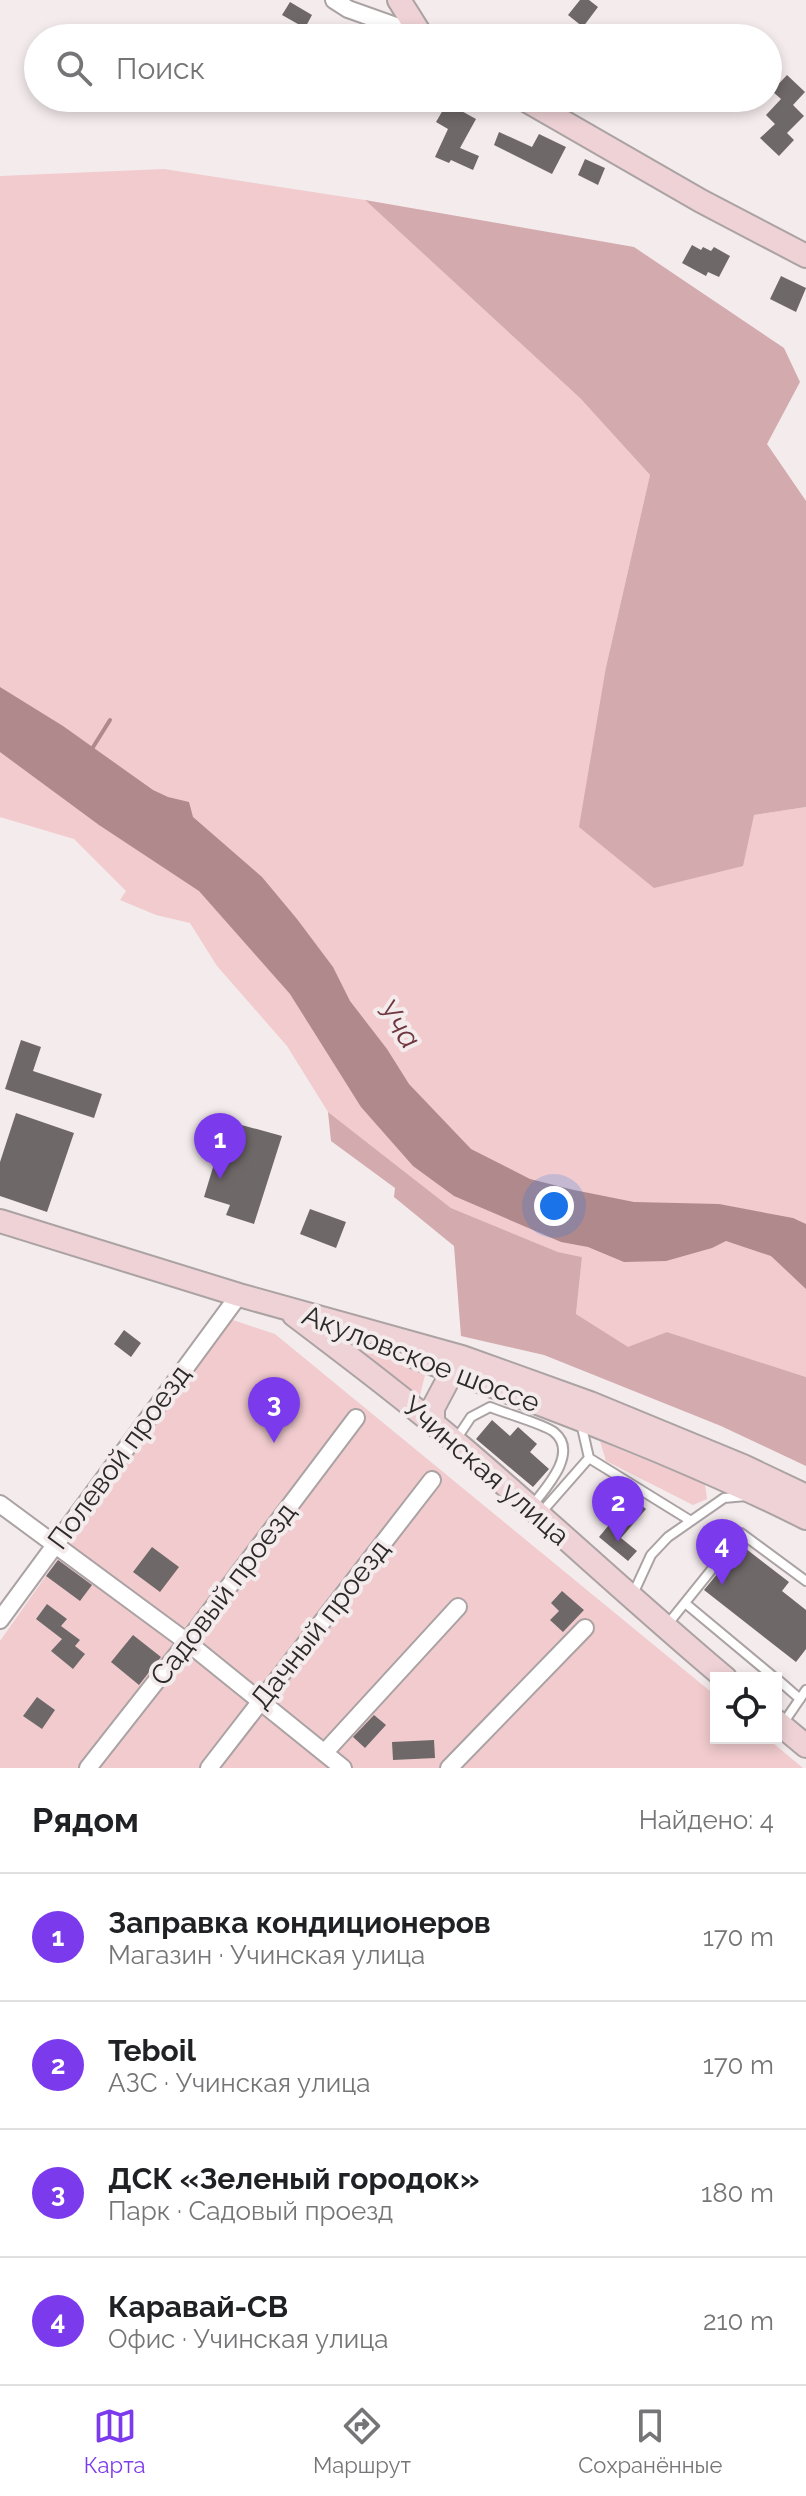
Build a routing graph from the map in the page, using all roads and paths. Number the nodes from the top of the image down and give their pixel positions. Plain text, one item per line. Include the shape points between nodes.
1 (334, 0) edge
2 (399, 0) edge
3 (390, 24) edge
4 (416, 24) edge
5 (546, 112) edge
6 (806, 256) edge
7 (0, 1221) edge
8 (239, 1295) junction
9 (283, 1307) junction
10 (457, 1364) junction
11 (356, 1418) dead end
12 (580, 1418) junction
13 (433, 1423) junction
14 (455, 1441) junction
15 (589, 1458) junction
16 (432, 1480) dead end
17 (759, 1495) junction
18 (806, 1496) edge
19 (0, 1504) edge
20 (534, 1512) junction
21 (806, 1518) edge
22 (691, 1521) junction
23 (56, 1546) junction
24 (806, 1581) edge
25 (631, 1598) junction
26 (685, 1603) junction
27 (458, 1607) dead end
28 (0, 1620) edge
29 (666, 1627) junction
30 (585, 1628) dead end
31 (187, 1642) junction
32 (718, 1672) edge
33 (769, 1672) edge
34 (782, 1683) edge
35 (806, 1690) edge
36 (800, 1699) junction
37 (261, 1701) junction
38 (782, 1720) edge
39 (782, 1726) edge
40 (806, 1746) edge
41 (325, 1752) junction
42 (88, 1768) edge
43 (209, 1768) edge
44 (343, 1768) edge
45 (449, 1768) edge

1 - 3 street
2 - 4 main road
5 - 6 main road
7 - 8 main road, Учинская улица
8 - 9 main road, Учинская улица
8 - 23 street, Полевой проезд
9 - 10 main road, Акуловское шоссе
9 - 13 main road, Учинская улица
10 - 12 main road, Акуловское шоссе
10 - 13 main road via 433,1408
10 - 18 main road, Акуловское шоссе via 590,1403
11 - 31 street, Садовый проезд
12 - 15 lane
12 - 17 main road, Акуловское шоссе
13 - 14 main road, Учинская улица
14 - 20 main road, Учинская улица
14 - 20 lane via 471,1417 490,1407 554,1432 562,1458
15 - 20 lane
15 - 22 lane
16 - 37 street, Дачный проезд
17 - 21 main road, Акуловское шоссе
17 - 22 lane via 724,1498
19 - 23 street
20 - 25 main road, Учинская улица
22 - 25 lane via 651,1555
23 - 28 street, Полевой проезд
23 - 31 street
24 - 26 lane via 741,1533
25 - 29 main road, Учинская улица
26 - 29 lane
26 - 33 lane
27 - 41 street
29 - 32 main road, Учинская улица
30 - 45 street
31 - 37 street
31 - 42 street, Садовый проезд
34 - 36 lane
35 - 36 lane
36 - 38 lane
37 - 41 street
37 - 43 street, Дачный проезд
39 - 40 main road
41 - 44 street

